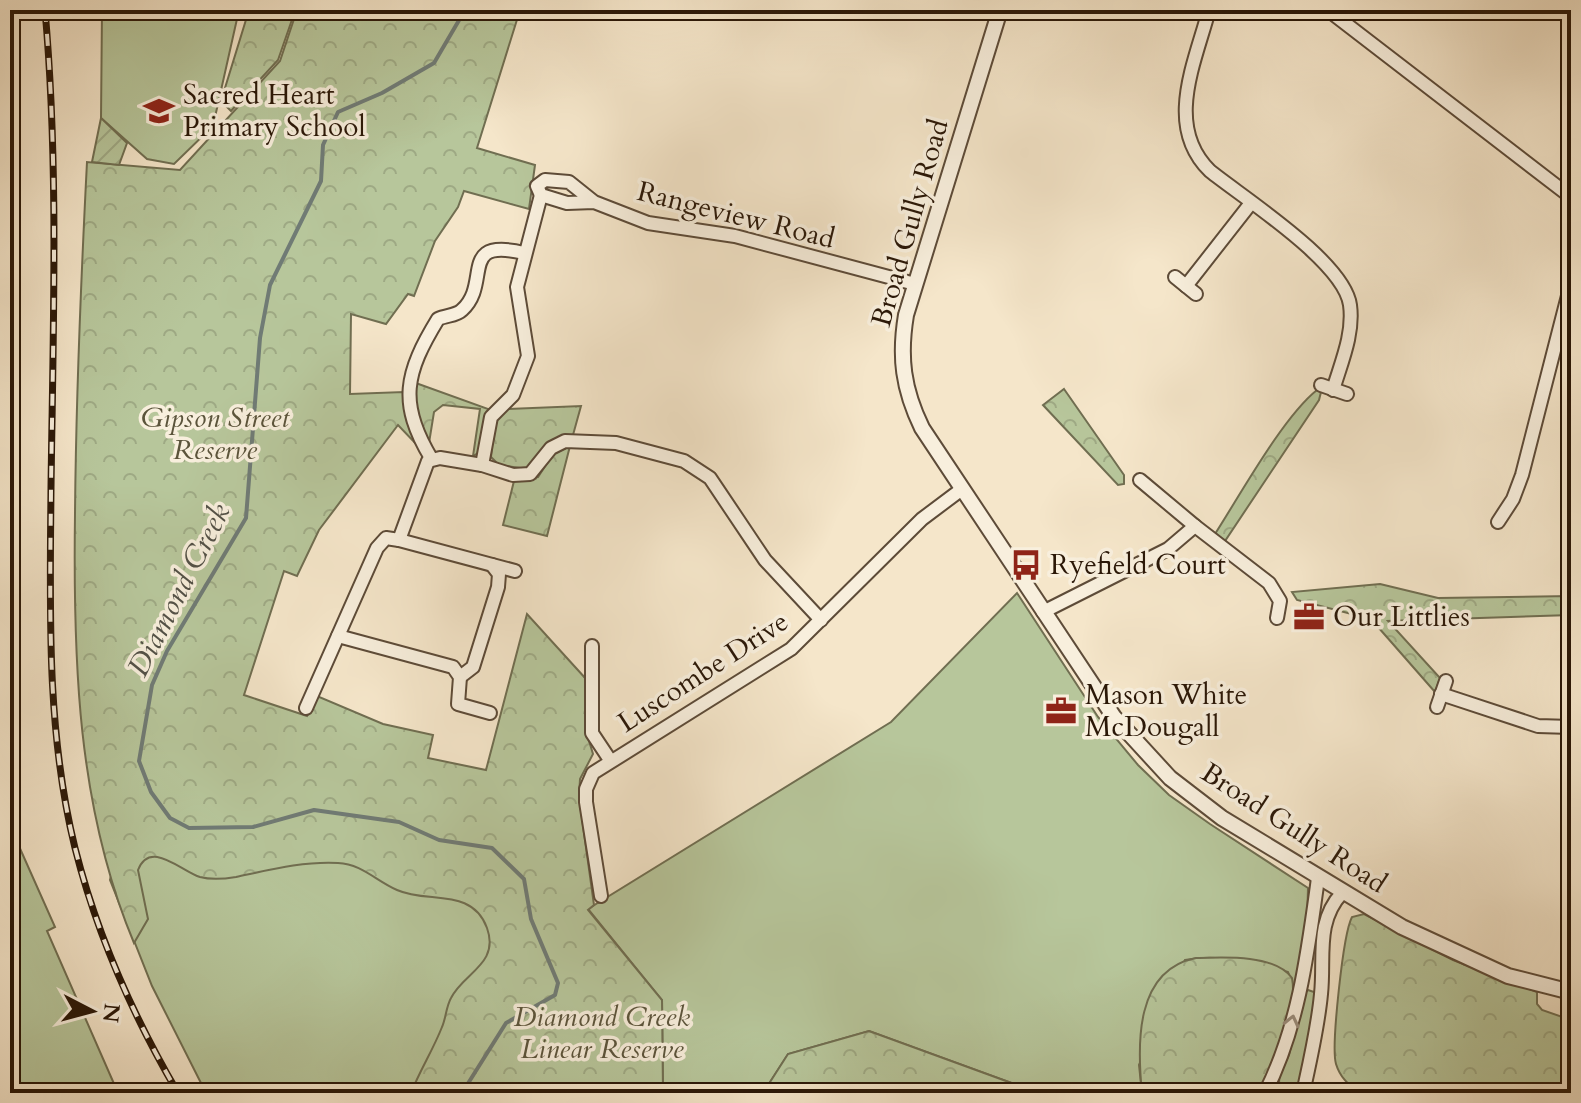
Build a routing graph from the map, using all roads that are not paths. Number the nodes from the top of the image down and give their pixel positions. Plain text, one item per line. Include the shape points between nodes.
1 (1000, 10) edge
2 (1209, 10) edge
3 (1328, 10) edge
4 (541, 195) junction
5 (1571, 197) edge
6 (594, 202) junction
7 (1251, 203) junction
8 (524, 253) junction
9 (1175, 277) dead end
10 (915, 284) junction
11 (1571, 284) edge
12 (1347, 394) dead end
13 (431, 458) junction
14 (482, 465) junction
15 (1140, 480) dead end
16 (962, 489) junction
17 (1498, 522) dead end
18 (1195, 526) junction
19 (399, 540) junction
20 (492, 565) junction
21 (515, 571) dead end
22 (1043, 612) junction
23 (1277, 618) dead end
24 (821, 620) junction
25 (338, 636) junction
26 (592, 646) dead end
27 (460, 677) junction
28 (1446, 681) dead end
29 (306, 708) dead end
30 (490, 713) dead end
31 (1571, 727) edge
32 (610, 760) junction
33 (1318, 878) junction
34 (1342, 893) junction
35 (601, 896) dead end
36 (1300, 989) junction
37 (1571, 992) edge
38 (1321, 994) junction
39 (1265, 1093) edge
40 (1303, 1093) edge

1 - 10 street, Broad Gully Road
2 - 7 street via 1185,106 1185,127 1202,163
3 - 5 street
4 - 6 street, Rangeview Road via 567,203
4 - 6 street, Rangeview Road via 538,184 558,179
4 - 8 street
6 - 10 street, Rangeview Road via 648,223 735,236
7 - 9 street via 1191,290
7 - 12 street via 1324,261 1346,291 1350,328 1327,387
8 - 13 street via 491,249 463,309 438,319 415,361 409,411
8 - 14 street via 517,298 528,356 513,395 491,417
10 - 16 street, Broad Gully Road via 902,342 905,387 922,428
11 - 17 street via 1522,475
13 - 14 street
13 - 19 street
14 - 24 street via 513,475 530,474 551,448 573,440 616,443 684,461 710,478 765,560
15 - 18 street
16 - 22 street, Broad Gully Road
16 - 24 street, Luscombe Drive via 922,519
18 - 22 street via 1168,549
18 - 23 street via 1269,583 1280,601
19 - 20 street
19 - 25 street via 380,542
20 - 21 street
20 - 27 street via 499,574 498,587 473,667
22 - 33 street, Broad Gully Road via 1114,717 1150,759 1222,818
24 - 32 street, Luscombe Drive via 779,657
25 - 27 street via 448,665
25 - 29 street
26 - 32 street via 592,732
27 - 30 street via 458,704
28 - 31 street via 1439,701 1538,726
32 - 35 street, Luscombe Drive via 593,773 586,789
33 - 34 street, Broad Gully Road
33 - 36 street
34 - 37 street, Broad Gully Road via 1470,961
34 - 38 street via 1325,924
36 - 38 street via 1314,986
39 -> 36 street via 1283,1057
38 - 40 street

